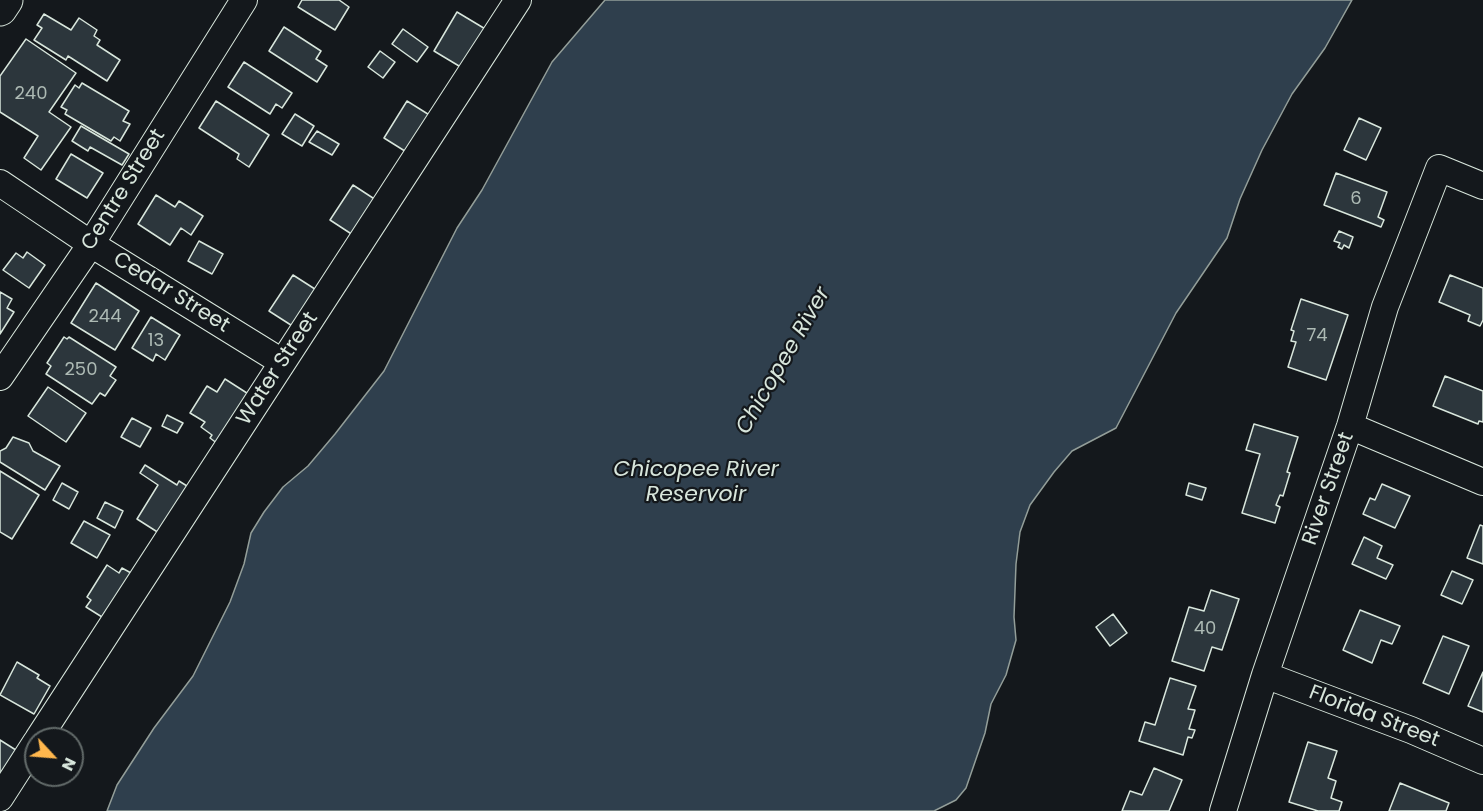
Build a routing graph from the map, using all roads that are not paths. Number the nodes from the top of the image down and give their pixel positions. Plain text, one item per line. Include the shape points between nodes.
1 (6, 0) edge
2 (244, 0) edge
3 (518, 0) edge
4 (0, 9) edge
5 (0, 183) edge
6 (1483, 186) edge
7 (91, 244) junction
8 (282, 362) junction
9 (0, 377) edge
10 (1350, 426) junction
11 (1483, 482) edge
12 (1265, 675) junction
13 (46, 727) edge
14 (24, 761) edge
15 (1483, 761) edge
16 (0, 798) edge
17 (1223, 811) edge

1 - 4 main road
2 - 7 street, Centre Street
3 - 8 street, Water Street
5 - 7 street, Cedar Street
6 - 10 street, River Street via 1439,168 1385,307
7 - 8 street, Cedar Street
7 - 9 street, Centre Street
8 - 13 street, Water Street
10 - 11 street
10 - 12 street, River Street
12 - 15 street, Florida Street
12 - 17 street, River Street
14 - 16 street, Water Street

